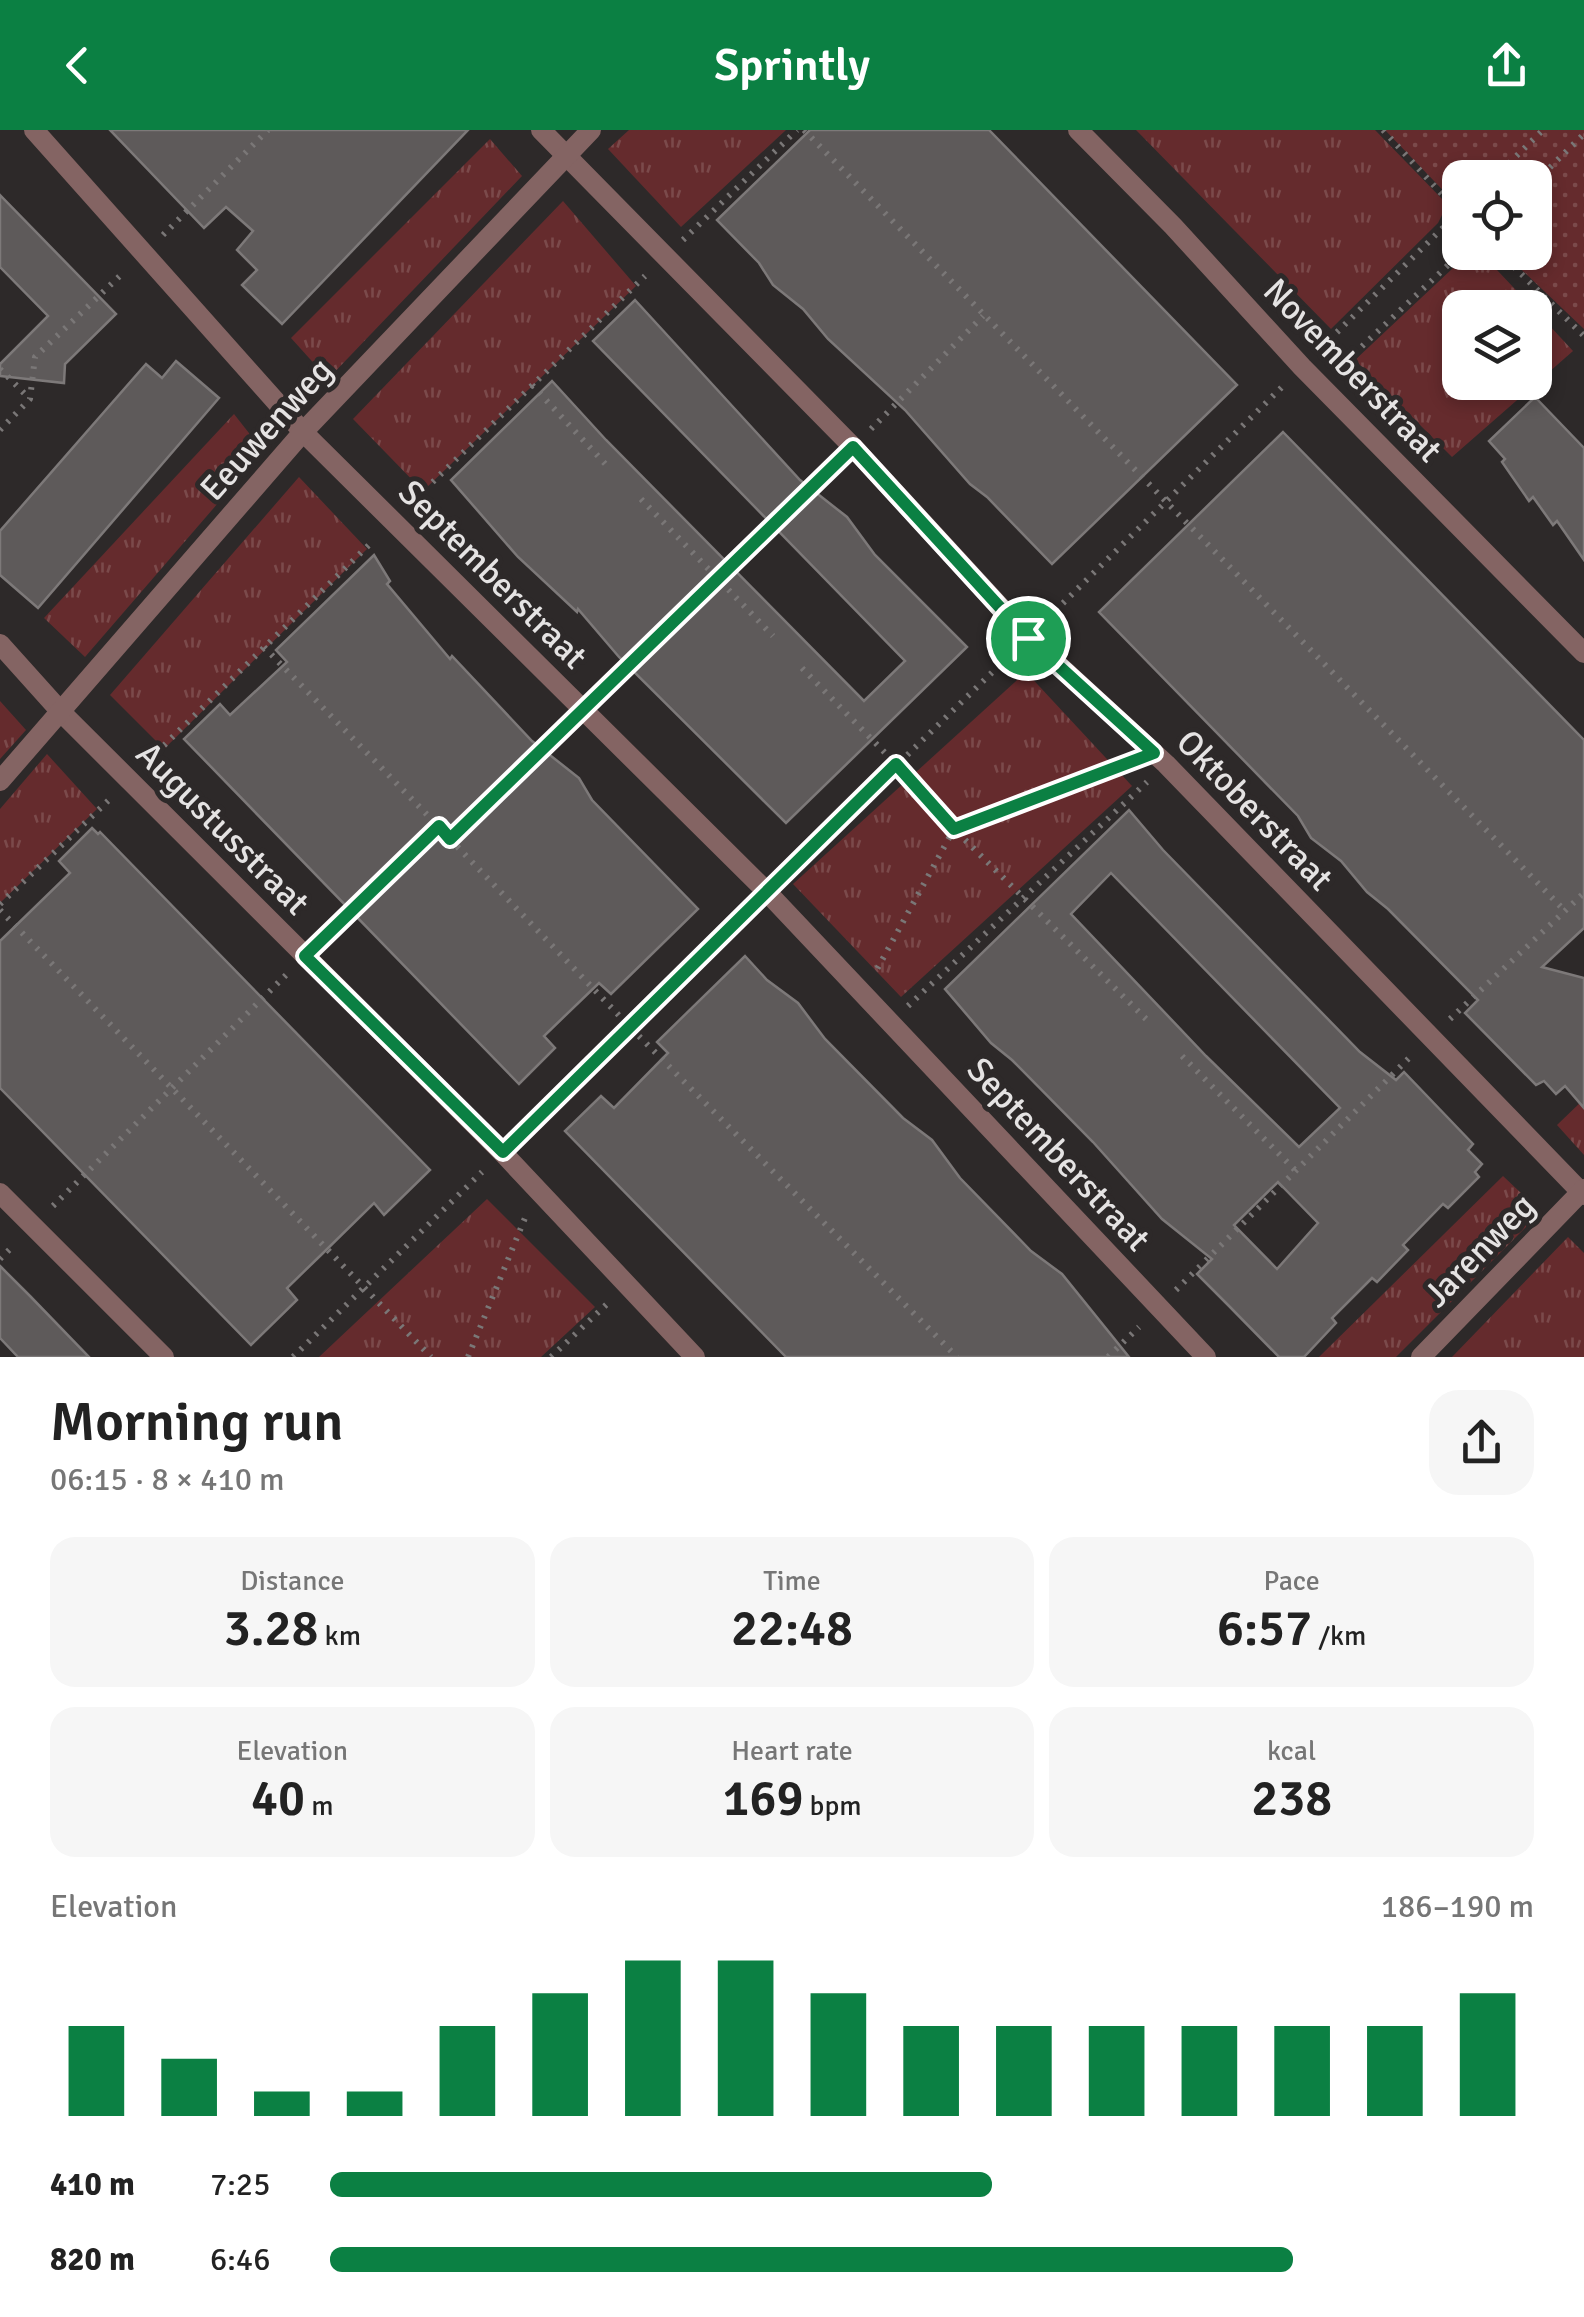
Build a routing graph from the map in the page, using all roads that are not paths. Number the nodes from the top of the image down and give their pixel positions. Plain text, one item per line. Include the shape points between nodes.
1 (34, 130) edge
2 (541, 130) edge
3 (591, 130) edge
4 (1078, 130) edge
5 (564, 155) junction
6 (304, 432) junction
7 (0, 644) edge
8 (1584, 653) edge
9 (62, 712) junction
10 (0, 781) edge
11 (1583, 1192) edge
12 (0, 1193) edge
13 (164, 1357) edge
14 (695, 1357) edge
15 (1206, 1357) edge
16 (1421, 1357) edge

1 - 6 street, Septemberstraat
2 - 5 street, Oktoberstraat
3 - 5 street, Eeuwenweg
4 - 8 street, Novemberstraat
5 - 6 street, Eeuwenweg
5 - 11 street, Oktoberstraat via 853,447 1028,638 1160,759
6 - 9 street, Eeuwenweg
6 - 15 street, Septemberstraat via 768,892
7 - 9 street, Augustusstraat
9 - 10 street, Eeuwenweg
9 - 14 street, Augustusstraat via 503,1152
11 - 16 street, Jarenweg
12 - 13 street

